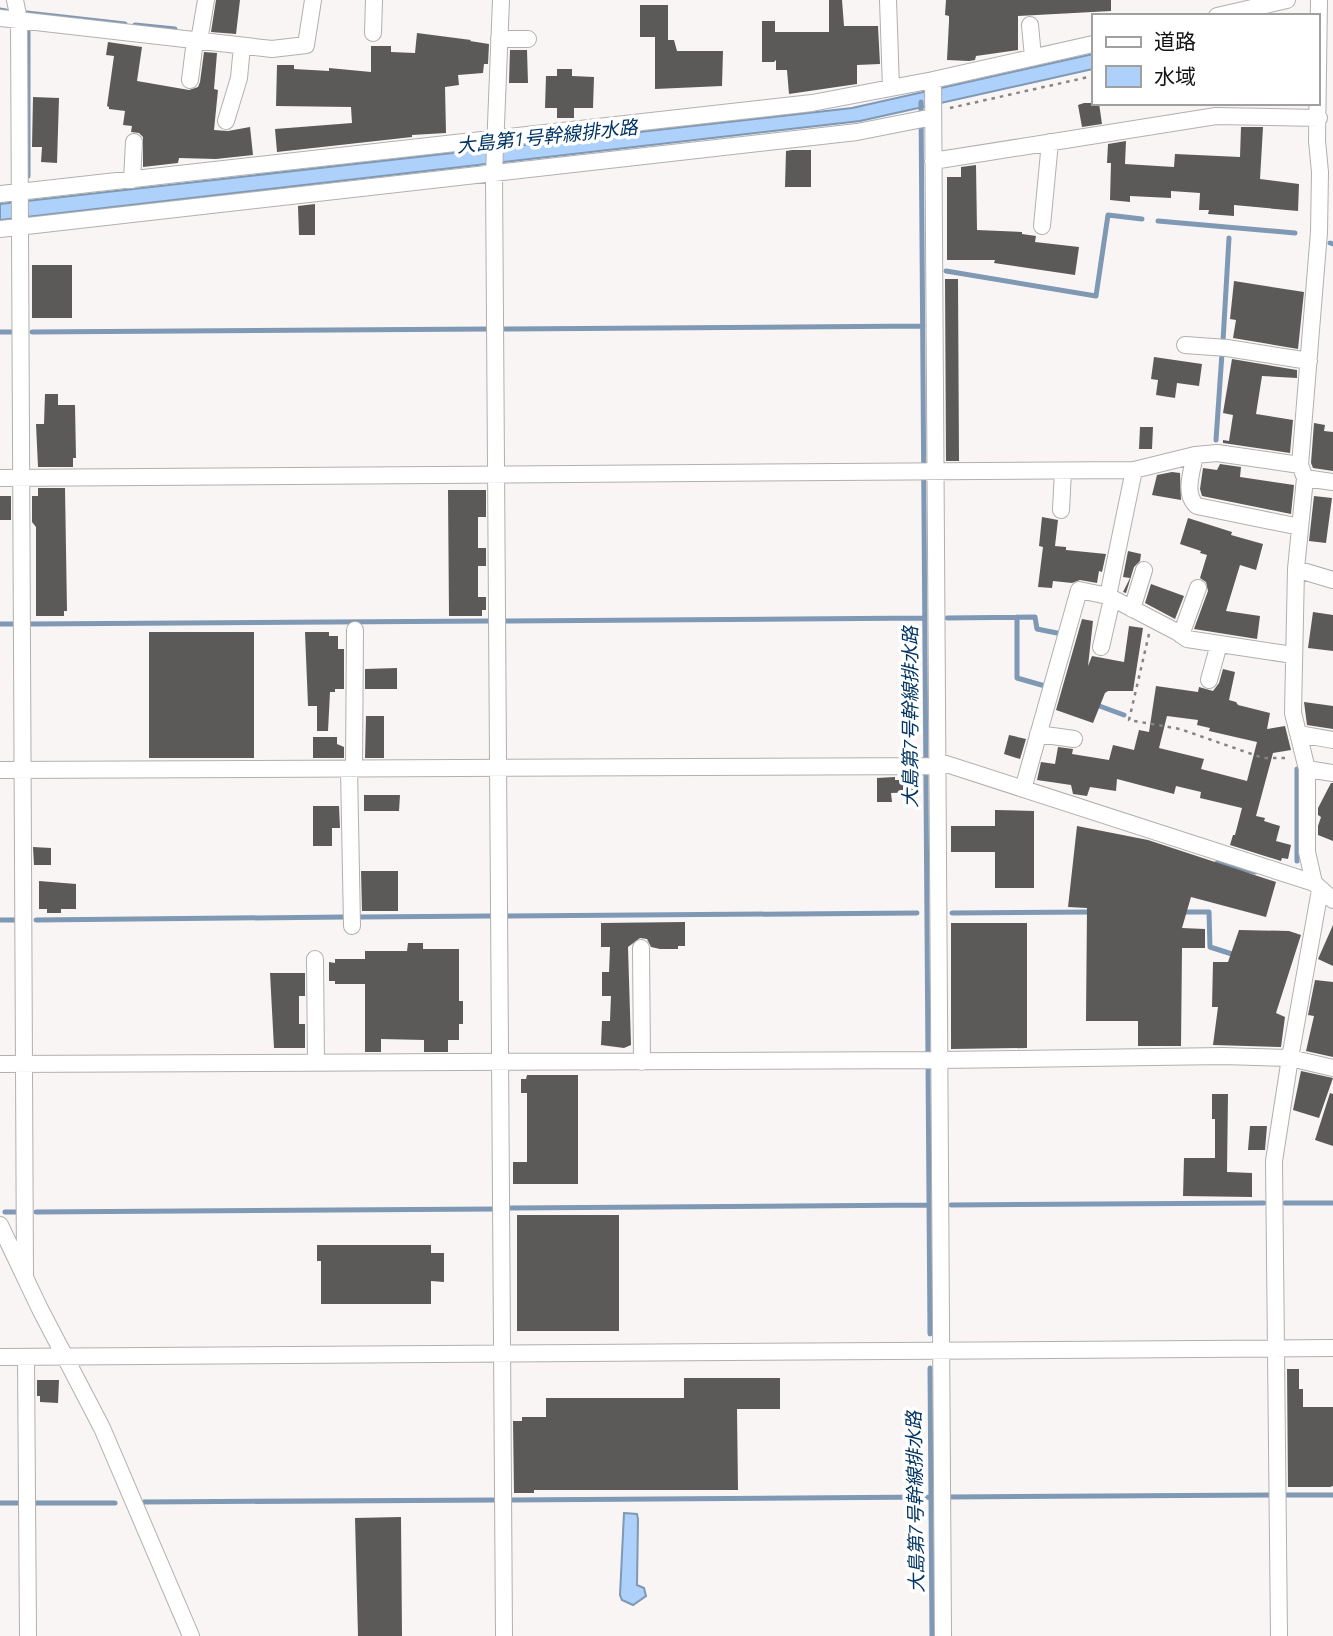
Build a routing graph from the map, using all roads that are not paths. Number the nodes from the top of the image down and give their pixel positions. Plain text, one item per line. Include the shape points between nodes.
1 (15, 0) edge
2 (206, 0) edge
3 (313, 0) edge
4 (374, 0) edge
5 (501, 0) edge
6 (888, 0) edge
7 (1287, 0) edge
8 (1320, 1) edge
9 (1226, 14) edge
10 (0, 18) edge
11 (19, 20) junction
12 (1030, 25) dead end
13 (373, 33) dead end
14 (499, 38) junction
15 (528, 39) dead end
16 (197, 41) junction
17 (1092, 44) edge
18 (242, 46) junction
19 (1032, 57) junction
20 (1326, 79) edge
21 (190, 80) dead end
22 (933, 83) junction
23 (891, 88) junction
24 (929, 115) junction
25 (1318, 118) junction
26 (226, 121) dead end
27 (134, 142) dead end
28 (494, 142) junction
29 (1050, 142) junction
30 (933, 161) junction
31 (494, 172) junction
32 (132, 180) junction
33 (0, 194) edge
34 (19, 195) junction
35 (20, 225) junction
36 (1042, 226) dead end
37 (0, 229) edge
38 (1326, 234) edge
39 (1185, 345) dead end
40 (1309, 361) junction
41 (1195, 455) junction
42 (1133, 470) junction
43 (1063, 471) junction
44 (927, 472) junction
45 (1302, 472) junction
46 (498, 475) junction
47 (0, 478) edge
48 (23, 478) junction
49 (1333, 482) edge
50 (1061, 510) dead end
51 (1300, 527) junction
52 (1296, 569) junction
53 (1144, 570) dead end
54 (1333, 580) edge
55 (1198, 588) dead end
56 (1110, 598) junction
57 (1132, 608) junction
58 (355, 630) dead end
59 (1181, 635) junction
60 (1219, 644) junction
61 (1101, 647) dead end
62 (1293, 655) junction
63 (1209, 680) dead end
64 (1038, 734) junction
65 (1299, 734) junction
66 (1074, 739) dead end
67 (1333, 740) edge
68 (1306, 763) junction
69 (932, 765) junction
70 (352, 768) junction
71 (499, 768) junction
72 (23, 769) junction
73 (0, 770) edge
74 (1333, 773) edge
75 (1023, 789) junction
76 (1322, 891) edge
77 (352, 926) dead end
78 (641, 948) dead end
79 (315, 958) dead end
80 (1290, 1058) junction
81 (932, 1060) junction
82 (642, 1062) junction
83 (316, 1063) junction
84 (501, 1063) junction
85 (0, 1064) edge
86 (24, 1064) junction
87 (1333, 1068) edge
88 (0, 1225) edge
89 (25, 1278) junction
90 (1277, 1348) junction
91 (1333, 1348) edge
92 (941, 1350) junction
93 (503, 1353) junction
94 (65, 1356) junction
95 (0, 1357) edge
96 (26, 1357) junction
97 (28, 1636) edge
98 (191, 1636) edge
99 (505, 1636) edge
100 (943, 1636) edge
101 (1279, 1636) edge

1 - 11 street
2 - 16 street
3 - 18 street via 306,45
4 - 13 street
5 - 14 street
6 - 23 street
7 - 9 street
8 - 20 street
10 - 11 street
11 - 16 street
11 - 34 street
12 - 19 street
14 - 15 street
14 - 28 street
16 - 18 street
16 - 21 street
17 - 19 street
18 - 26 street via 239,78
19 - 22 street
20 - 25 street
22 - 23 street
22 - 24 street
23 - 28 street via 812,103
24 - 30 street
24 - 31 street via 857,132
25 - 29 street via 1216,116
25 - 38 street
27 - 32 street
28 - 31 street
28 - 32 street
29 - 30 street
29 - 36 street
30 - 44 street
31 - 35 street
31 - 46 street
32 - 34 street
33 - 34 street
34 - 35 street
35 - 37 street
35 - 48 street
38 - 40 street
39 - 40 street
40 - 45 street
41 - 42 street
41 - 45 street via 1217,453
41 - 51 street via 1191,502
42 - 43 street
42 - 56 street
43 - 44 street
43 - 50 street
44 - 46 street
44 - 69 street
45 - 49 street
45 - 51 street
46 - 48 street
46 - 71 street
47 - 48 street
48 - 72 street
51 - 52 street
52 - 54 street
52 - 62 street
53 - 57 street
55 - 59 street
56 - 57 street
56 - 61 street
56 - 64 street via 1079,590
57 - 59 street
58 - 70 street
59 - 60 street
60 - 62 street
60 - 63 street
62 - 65 street via 1293,713
64 - 66 street
64 - 75 street
65 - 67 street
65 - 68 street
68 - 74 street
68 - 76 street via 1307,852
69 - 71 street
69 - 75 street
69 - 81 street
70 - 71 street
70 - 72 street
70 - 77 street
71 - 84 street
72 - 73 street
72 - 86 street
75 - 76 street
76 - 80 street
78 - 82 street
79 - 83 street
80 - 81 street
80 - 87 street
80 - 90 street via 1274,1161
81 - 82 street
81 - 92 street
82 - 84 street
83 - 84 street
83 - 86 street
84 - 93 street
85 - 86 street
86 - 89 street
88 - 89 street
89 - 94 street
90 - 91 street
90 - 92 street
90 - 101 street
92 - 93 street
92 - 100 street
93 - 94 street
93 - 99 street
94 - 96 street
94 - 98 street via 102,1428
95 - 96 street
96 - 97 street

